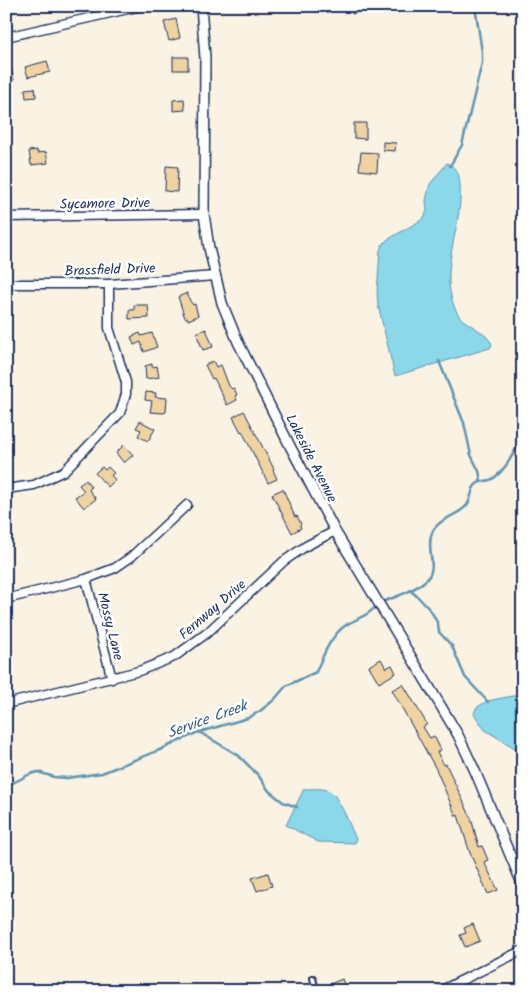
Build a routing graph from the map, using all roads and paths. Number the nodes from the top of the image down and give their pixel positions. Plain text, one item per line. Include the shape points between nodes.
1 (141, 6) edge
2 (202, 6) edge
3 (6, 37) edge
4 (204, 214) junction
5 (6, 217) edge
6 (215, 276) junction
7 (6, 284) edge
8 (109, 284) junction
9 (6, 489) edge
10 (187, 505) dead end
11 (335, 531) junction
12 (86, 579) junction
13 (6, 598) edge
14 (112, 678) junction
15 (6, 704) edge
16 (523, 886) edge
17 (523, 950) edge
18 (313, 978) dead end
19 (316, 991) edge
20 (440, 991) edge

1 - 3 street
2 - 4 street, Lakeside Avenue
4 - 5 street, Sycamore Drive
4 - 6 street, Lakeside Avenue
6 - 8 street, Brassfield Drive
6 - 11 street, Lakeside Avenue via 238,342
7 - 8 street, Brassfield Drive
8 - 9 street via 109,328 126,382 120,413 64,471 34,485
10 - 12 street via 128,560
11 - 14 street, Fernway Drive via 284,561 191,646 156,666
11 - 16 street, Lakeside Avenue via 458,735
12 - 13 street
12 - 14 street, Mossy Lane
14 - 15 street, Fernway Drive
17 - 20 street
18 - 19 lane

